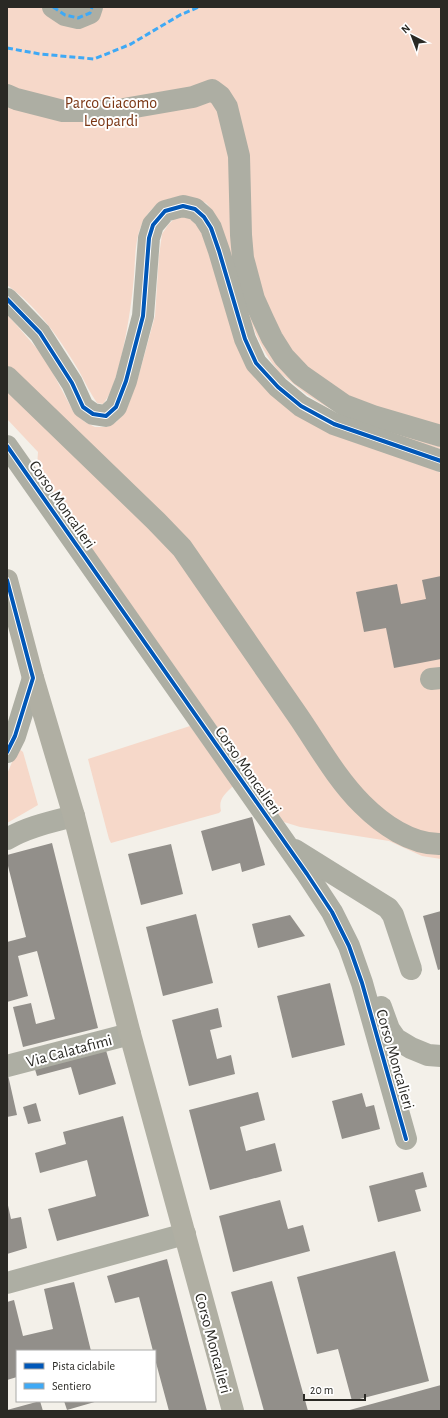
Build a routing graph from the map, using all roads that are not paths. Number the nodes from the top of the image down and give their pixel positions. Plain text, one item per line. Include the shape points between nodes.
1 (53, 7) edge
2 (92, 7) edge
3 (7, 95) edge
4 (7, 299) edge
5 (7, 377) edge
6 (441, 436) edge
7 (7, 446) edge
8 (441, 461) edge
9 (7, 580) edge
10 (34, 678) junction
11 (7, 752) edge
12 (74, 816) junction
13 (7, 839) edge
14 (441, 844) edge
15 (287, 845) junction
16 (411, 969) dead end
17 (362, 983) junction
18 (130, 1034) junction
19 (441, 1056) edge
20 (7, 1066) edge
21 (406, 1139) dead end
22 (185, 1234) junction
23 (7, 1283) edge
24 (233, 1411) edge

1 - 2 street via 65,15 78,18 90,13
3 - 6 street via 63,110 112,111 192,97 212,90 220,96 227,107 239,156 243,258 254,299 284,357 301,376 344,405
4 - 8 street via 40,333 72,383 83,407 93,414 106,416 116,407 126,381 143,316 149,238 153,225 166,211 183,206 195,209 211,228 256,363 278,387 301,406 334,424
5 - 14 street via 182,548 349,789 363,805 404,836 431,845
7 - 15 street, Corso Moncalieri
9 - 10 main road, Corso Moncalieri
10 - 11 street via 15,736
10 - 12 main road, Corso Moncalieri
12 - 13 street via 49,822
12 - 18 main road, Corso Moncalieri
15 - 16 street via 388,908 393,915
15 - 17 street, Corso Moncalieri via 332,912 349,946
17 - 19 street via 379,995 389,1029 396,1038 428,1055
17 - 21 street, Corso Moncalieri
18 - 20 street, Via Calatafimi
18 - 22 main road, Corso Moncalieri
22 - 23 street
22 - 24 main road, Corso Moncalieri

